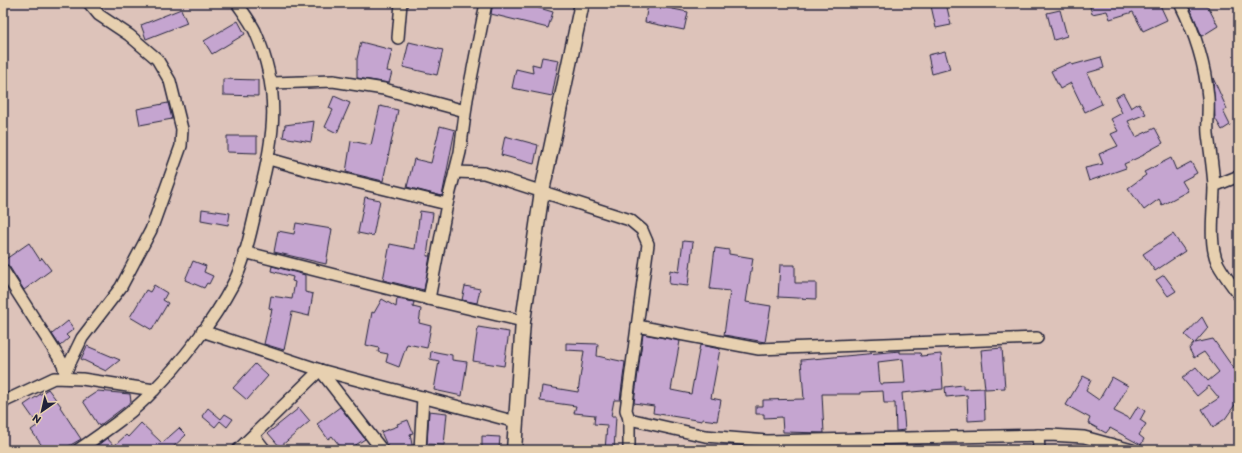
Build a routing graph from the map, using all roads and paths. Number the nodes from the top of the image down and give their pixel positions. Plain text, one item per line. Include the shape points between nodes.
1 (89, 3) edge
2 (237, 3) edge
3 (401, 3) edge
4 (486, 3) edge
5 (582, 3) edge
6 (1180, 3) edge
7 (398, 38) dead end
8 (272, 83) junction
9 (465, 111) junction
10 (269, 159) junction
11 (455, 172) junction
12 (1239, 176) edge
13 (1214, 186) junction
14 (542, 191) junction
15 (446, 204) junction
16 (244, 252) junction
17 (3, 270) edge
18 (1239, 295) edge
19 (429, 299) junction
20 (523, 321) junction
21 (637, 326) junction
22 (202, 331) junction
23 (1037, 338) dead end
24 (320, 370) junction
25 (154, 390) junction
26 (423, 397) junction
27 (3, 402) edge
28 (629, 419) junction
29 (516, 422) junction
30 (1038, 435) junction
31 (254, 436) junction
32 (78, 450) edge
33 (238, 450) edge
34 (265, 450) edge
35 (382, 450) edge
36 (420, 450) edge
37 (514, 450) edge
38 (629, 450) edge
39 (1039, 450) edge
40 (1132, 450) edge

1 - 17 street via 99,15 129,35 157,59 170,81 182,129 181,146 151,230 121,287 82,338 65,373 63,364
2 - 8 street via 254,31
3 - 7 street
4 - 9 street
5 - 14 main road
6 - 13 street via 1192,27 1205,71
8 - 9 street via 334,81 384,89
8 - 10 street via 273,129
9 - 11 street
10 - 15 street
10 - 16 street
11 - 14 street via 484,173
11 - 15 street
12 - 13 street
13 - 18 street via 1214,250 1218,263
14 - 20 main road
14 - 21 street via 630,220 642,230 648,244
15 - 19 street
16 - 19 street
16 - 22 street via 233,285
19 - 20 street
20 - 29 main road
21 - 23 street via 758,349
21 - 28 street via 626,410
22 - 24 street
22 - 25 street
24 - 26 street
24 - 31 street
24 - 35 street
25 - 27 street via 82,379 54,378
25 - 32 street via 140,404
26 - 29 street
26 - 36 street
28 - 30 street via 705,436 767,441
28 - 38 street
29 - 37 main road
30 - 39 street
30 - 40 street via 1084,437
31 - 33 street
31 - 34 street

